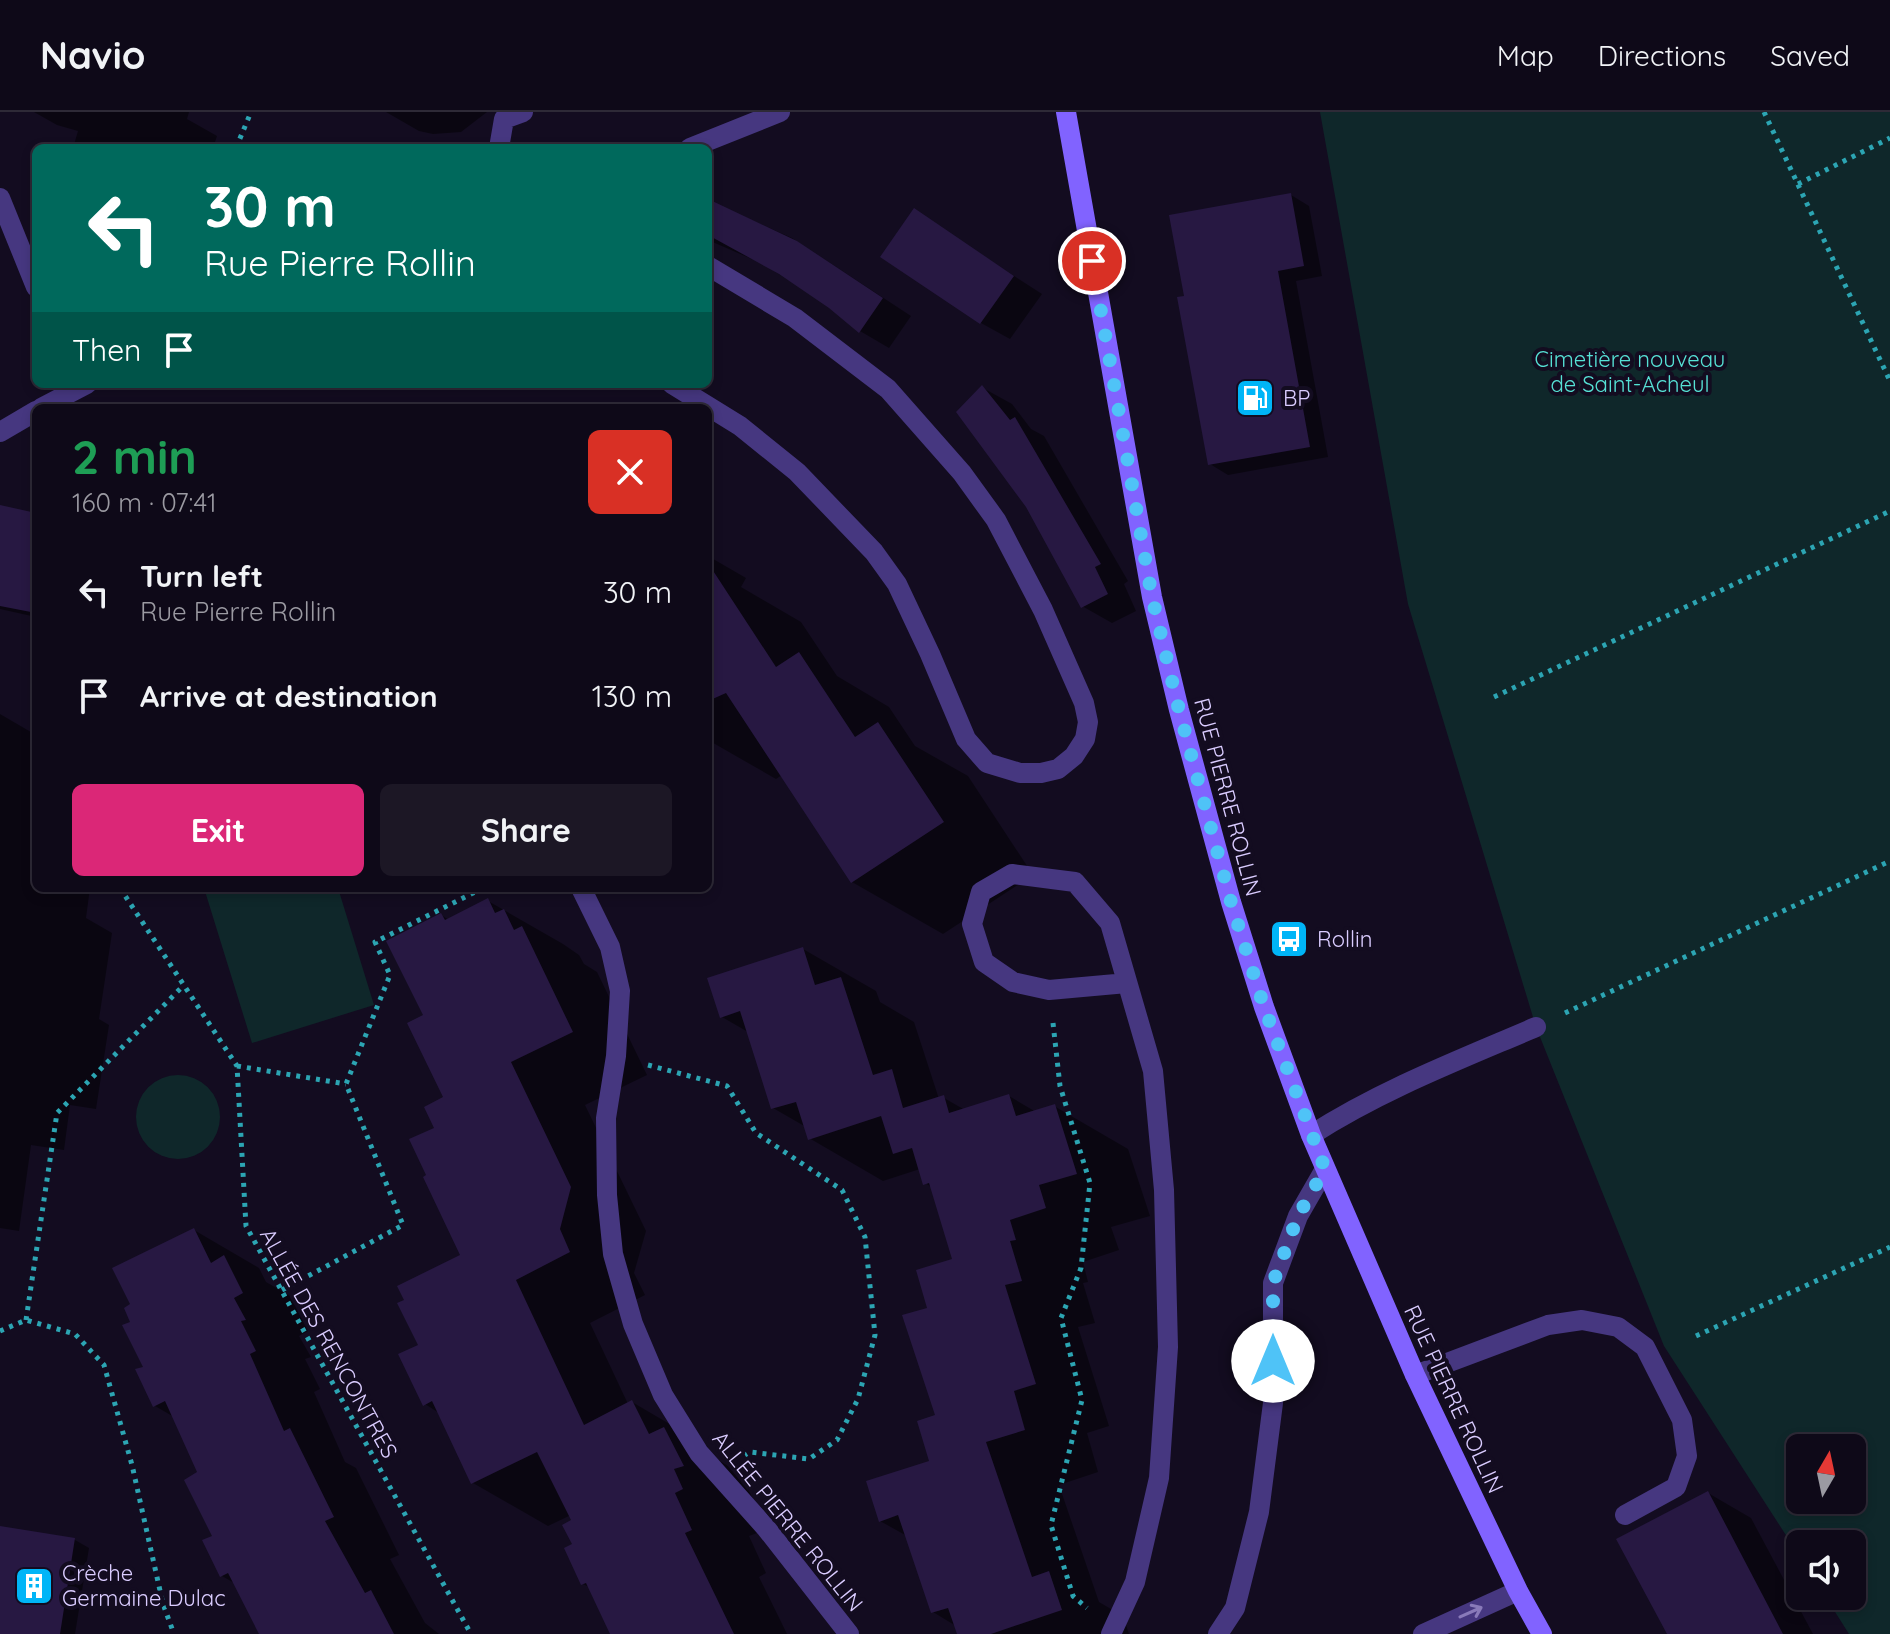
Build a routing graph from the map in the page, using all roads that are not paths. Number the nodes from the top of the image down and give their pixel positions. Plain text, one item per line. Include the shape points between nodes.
1 (523, 112) edge
2 (780, 112) edge
3 (1066, 112) edge
4 (500, 144) edge
5 (700, 144) edge
6 (0, 198) edge
7 (712, 268) edge
8 (32, 277) edge
9 (75, 388) edge
10 (678, 388) edge
11 (47, 404) edge
12 (704, 404) edge
13 (712, 409) edge
14 (32, 413) edge
15 (0, 432) edge
16 (583, 892) edge
17 (1127, 983) junction
18 (1536, 1027) road end
19 (1311, 1135) junction
20 (1325, 1169) junction
21 (1415, 1375) junction
22 (1625, 1515) dead end
23 (1518, 1591) junction
24 (1112, 1633) edge
25 (849, 1634) edge
26 (1218, 1634) edge
27 (1423, 1634) edge
28 (1542, 1634) edge

1 - 4 street via 504,119
2 - 5 street
3 - 19 street, RUE PIERRE ROLLIN via 1152,597 1231,902
6 - 8 street
7 - 13 street via 795,318 888,389 962,473 996,520 1084,703 1085,739 1074,756 1058,769 1041,773 987,763 966,739 897,584 874,552 797,472
9 - 11 street
10 - 12 street
14 - 15 street
16 - 25 street, ALLÉE PIERRE ROLLIN via 610,947 620,991 606,1118 607,1195 613,1254 633,1324 663,1395 699,1453
17 - 17 street via 1110,923 1075,882 1012,874 981,892 972,924 984,962 1013,982 1049,990
17 - 24 street via 1153,1071 1164,1190 1168,1347 1159,1478 1135,1582
18 - 19 street via 1403,1085
19 - 20 street, RUE PIERRE ROLLIN
20 - 21 street, RUE PIERRE ROLLIN
20 - 26 street via 1298,1216 1273,1283 1273,1403 1259,1512 1235,1608
21 - 22 street via 1548,1325 1582,1320 1618,1327 1645,1347 1682,1420 1687,1456 1676,1487
21 - 23 street, RUE PIERRE ROLLIN
27 -> 23 street
23 - 28 street, RUE PIERRE ROLLIN

